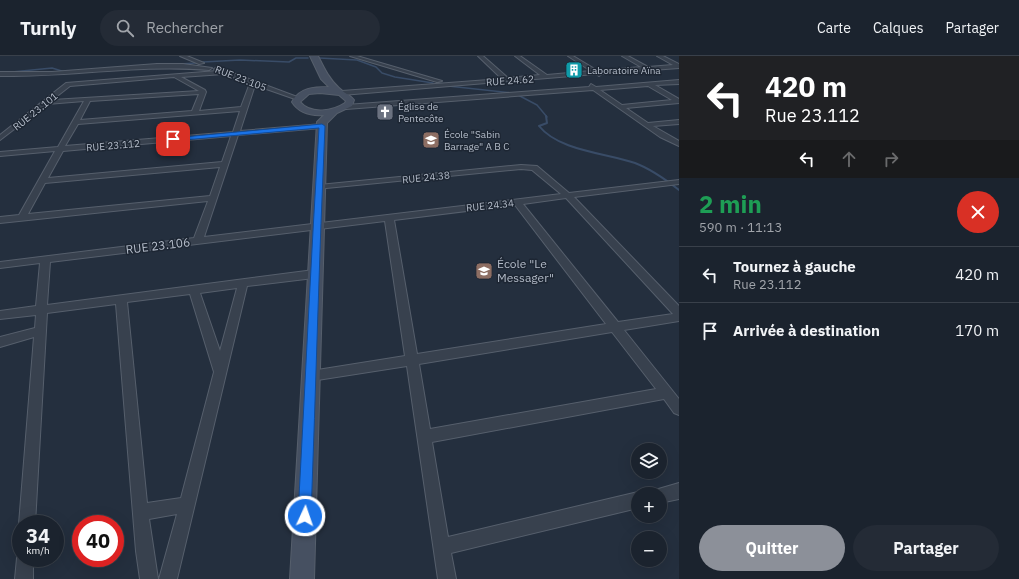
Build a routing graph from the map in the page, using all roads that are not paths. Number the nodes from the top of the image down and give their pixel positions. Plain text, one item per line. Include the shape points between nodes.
1 (184, 56) edge
2 (314, 56) edge
3 (352, 56) edge
4 (480, 56) edge
5 (517, 56) edge
6 (570, 56) edge
7 (624, 56) edge
8 (660, 56) edge
9 (679, 66) edge
10 (217, 69) junction
11 (650, 70) junction
12 (80, 72) junction
13 (224, 72) junction
14 (0, 74) edge
15 (599, 74) junction
16 (174, 75) junction
17 (585, 75) junction
18 (546, 77) junction
19 (325, 79) junction
20 (507, 80) junction
21 (679, 82) edge
22 (253, 83) junction
23 (70, 84) junction
24 (450, 84) junction
25 (648, 84) junction
26 (592, 88) junction
27 (314, 91) junction
28 (204, 92) junction
29 (339, 92) junction
30 (297, 98) junction
31 (88, 100) junction
32 (679, 101) edge
33 (47, 102) junction
34 (619, 106) junction
35 (346, 107) junction
36 (245, 109) junction
37 (308, 111) junction
38 (195, 112) junction
39 (326, 120) junction
40 (75, 122) junction
41 (679, 122) edge
42 (647, 125) junction
43 (235, 134) junction
44 (0, 138) edge
45 (679, 144) edge
46 (61, 149) junction
47 (0, 154) edge
48 (224, 164) junction
49 (42, 181) junction
50 (678, 182) edge
51 (319, 187) junction
52 (568, 196) junction
53 (214, 198) junction
54 (517, 202) junction
55 (22, 217) junction
56 (389, 217) junction
57 (0, 220) edge
58 (317, 227) junction
59 (198, 241) junction
60 (45, 259) junction
61 (0, 265) edge
62 (314, 274) junction
63 (243, 283) junction
64 (194, 290) junction
65 (121, 300) junction
66 (41, 310) junction
67 (679, 313) edge
68 (0, 315) edge
69 (679, 317) edge
70 (615, 327) junction
71 (40, 331) junction
72 (0, 342) edge
73 (411, 360) junction
74 (221, 373) junction
75 (311, 376) junction
76 (666, 393) junction
77 (679, 410) edge
78 (424, 437) junction
79 (679, 491) edge
80 (667, 494) edge
81 (631, 502) edge
82 (187, 505) junction
83 (141, 512) junction
84 (28, 515) edge
85 (441, 546) junction
86 (25, 567) edge
87 (24, 579) edge
88 (150, 579) edge
89 (168, 579) edge
90 (302, 579) edge
91 (447, 579) edge

1 - 10 street, RUE 23.105
2 - 19 street
3 - 24 street
4 - 20 street
5 - 18 street
6 - 15 street
7 - 11 street
8 - 9 street
9 - 11 street, RUE 24.62
10 - 12 street via 178,65
10 - 13 street, RUE 23.105
11 - 15 street, RUE 24.62
12 - 14 street
12 - 23 street, RUE 23.101
13 - 16 street
13 - 22 street, RUE 23.105
15 - 17 street, RUE 24.62
16 - 23 street
16 - 28 street
17 - 18 street, RUE 24.62
17 - 26 street
18 - 20 street, RUE 24.62
19 - 27 street
19 - 29 street
20 - 24 street, RUE 24.62
21 - 25 street
22 - 30 street, RUE 23.105
22 - 36 street
23 - 33 street, RUE 23.101
24 - 29 street, RUE 24.62
25 - 26 street
25 - 32 street
26 - 34 street
26 - 35 street
27 - 29 street
27 - 30 street
28 - 31 street
28 - 38 street
29 - 35 street via 350,100
30 - 37 street via 298,105
31 - 33 street
31 - 40 street
32 - 34 street
33 - 44 street, RUE 23.101
34 - 42 street
35 - 39 street
36 - 38 street
36 - 43 street
37 - 39 street
37 - 39 street
38 - 40 street
39 - 43 street, RUE 23.112
39 - 51 street
40 - 46 street
41 - 42 street
42 - 45 street
43 - 46 street, RUE 23.112
43 - 48 street
46 - 47 street, RUE 23.112
46 - 49 street
48 - 49 street
48 - 53 street
49 - 55 street
50 - 52 street, RUE 24.34
51 - 52 street, RUE 24.38 via 522,167 534,168
51 - 58 street
52 - 54 street, RUE 24.34
52 - 67 street
53 - 55 street
53 - 59 street
54 - 56 street, RUE 24.34
54 - 70 street
55 - 57 street
56 - 58 street, RUE 24.34
56 - 73 street
58 - 59 street, RUE 23.106
58 - 62 street
59 - 60 street, RUE 23.106
60 - 61 street, RUE 23.106
60 - 66 street
62 - 63 street
62 - 75 street
63 - 64 street
63 - 74 street
64 - 65 street
64 - 74 street
65 - 66 street
65 - 83 street
66 - 68 street
66 - 71 street
69 - 70 street
70 - 73 street
70 - 76 street
71 - 72 street
71 - 84 street
73 - 75 street
73 - 78 street
74 - 82 street
75 - 90 street
76 - 77 street
76 - 78 street
78 - 85 street
79 - 80 street
81 - 85 street
82 - 83 street
82 - 89 street
83 - 88 street via 144,551
85 - 91 street
86 - 87 street

